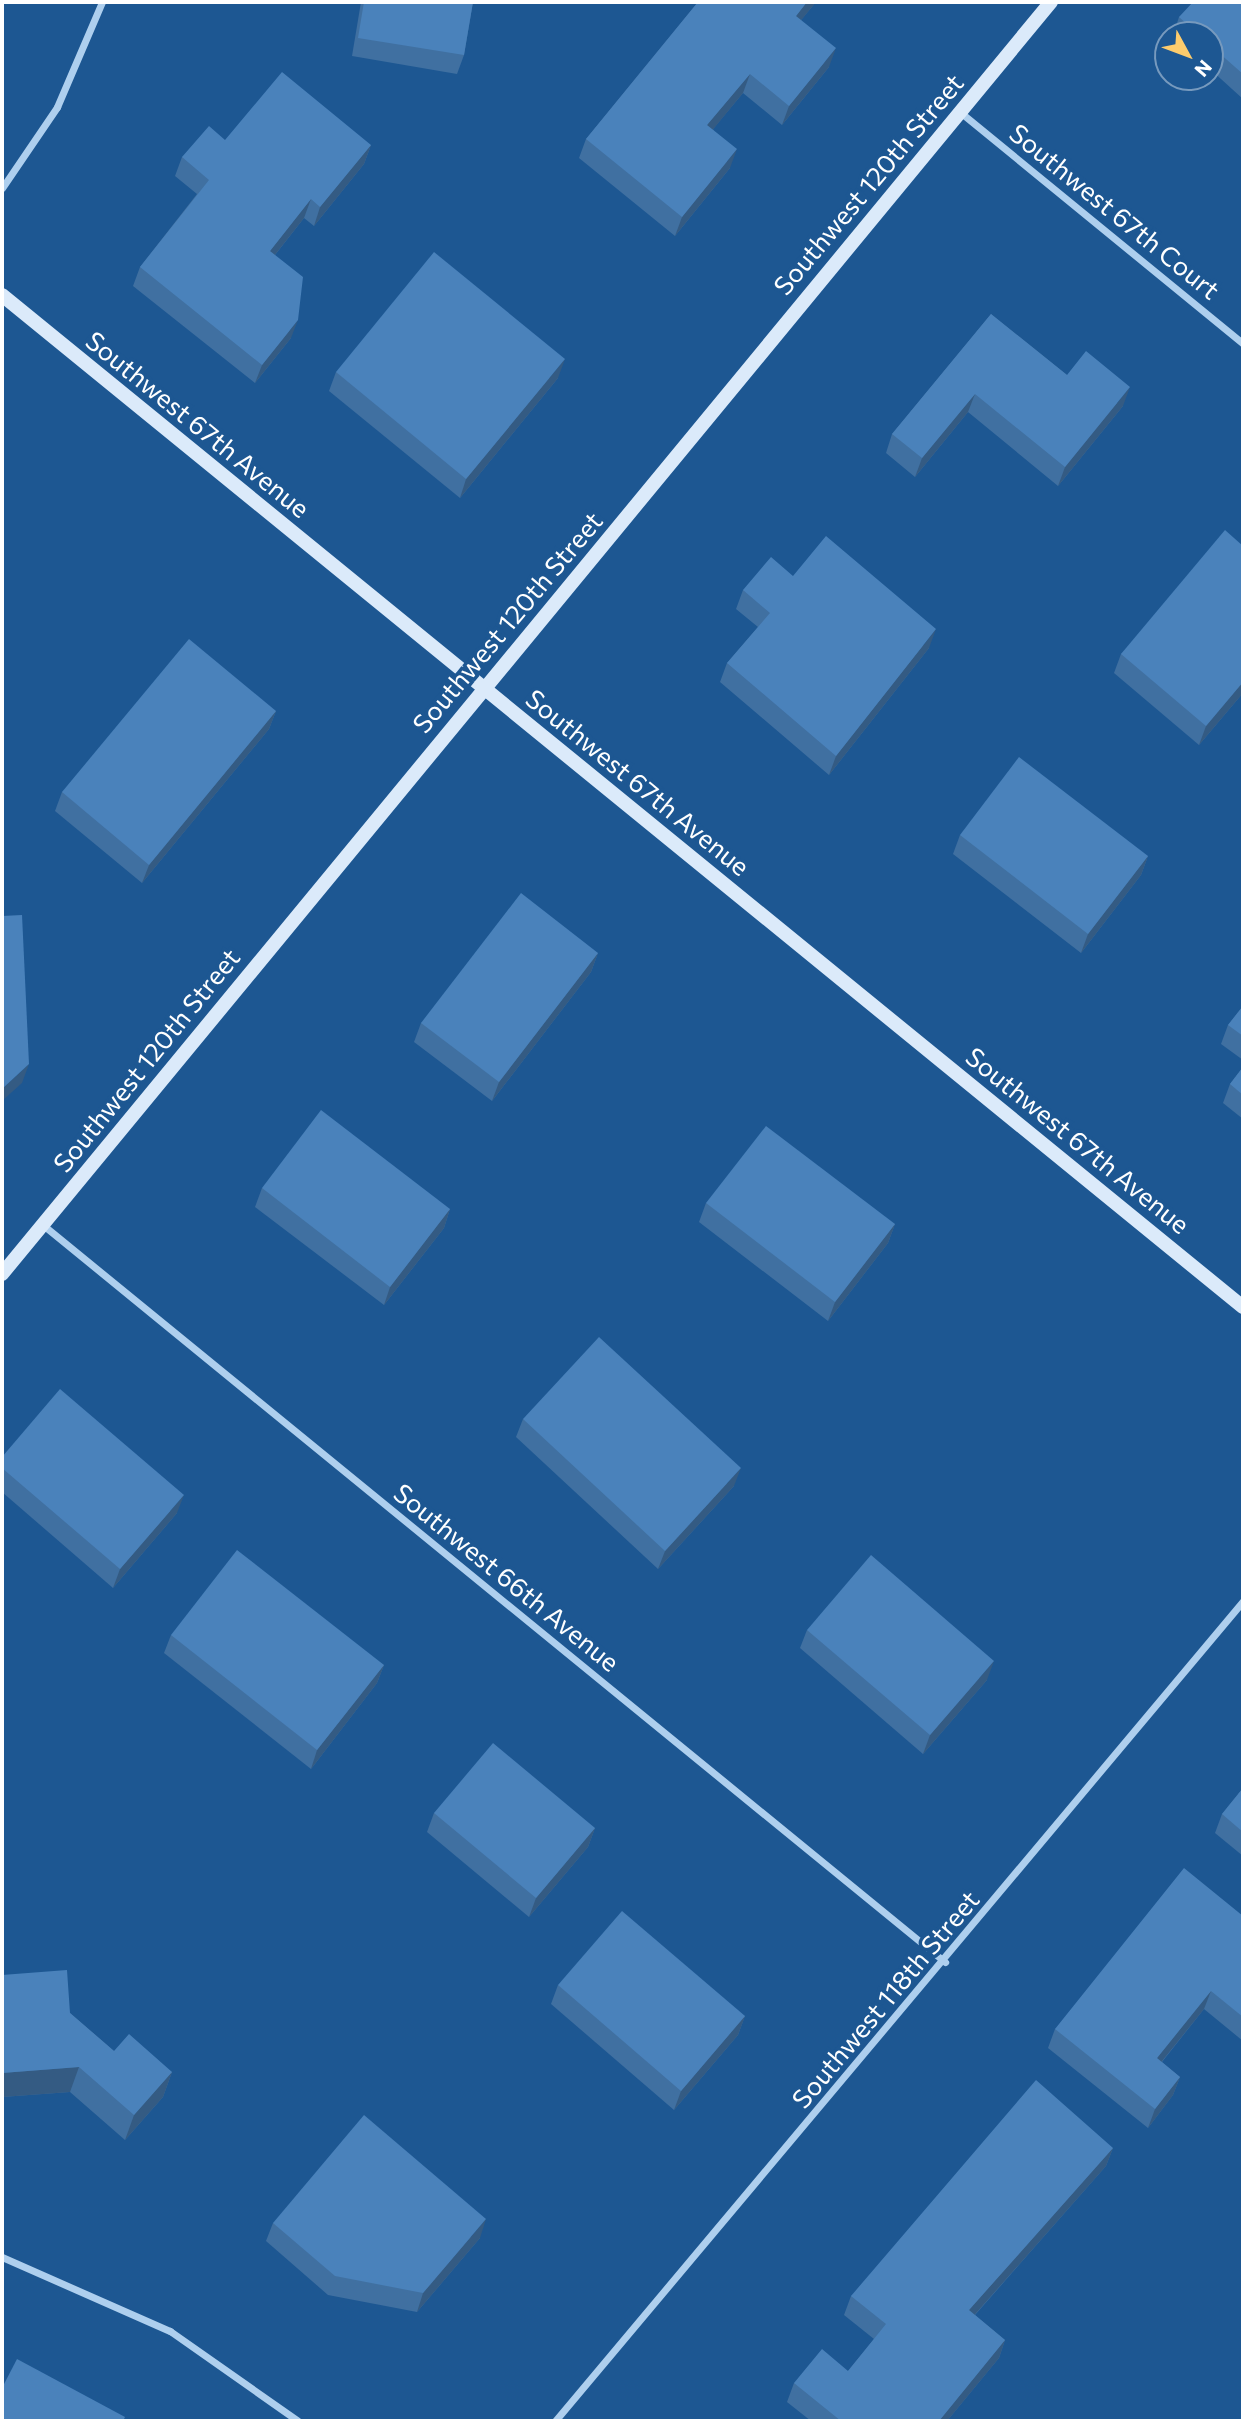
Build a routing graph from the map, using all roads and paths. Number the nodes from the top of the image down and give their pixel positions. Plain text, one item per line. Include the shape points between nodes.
1 (102, 2) edge
2 (1051, 2) edge
3 (960, 111) junction
4 (2, 188) edge
5 (2, 295) edge
6 (1243, 344) edge
7 (484, 688) junction
8 (43, 1224) junction
9 (2, 1274) edge
10 (1243, 1307) edge
11 (1243, 1601) edge
12 (945, 1962) junction
13 (2, 2256) edge
14 (298, 2421) edge
15 (555, 2421) edge

1 - 4 street via 57,107
2 - 3 street, Southwest 120th Street
3 - 6 street, Southwest 67th Court
3 - 7 street, Southwest 120th Street
5 - 7 street, Southwest 67th Avenue
7 - 8 street, Southwest 120th Street
7 - 10 street, Southwest 67th Avenue
8 - 9 street, Southwest 120th Street
8 - 12 street, Southwest 66th Avenue
11 - 12 street, Southwest 118th Street
12 - 15 street, Southwest 118th Street
13 - 14 street via 170,2331

